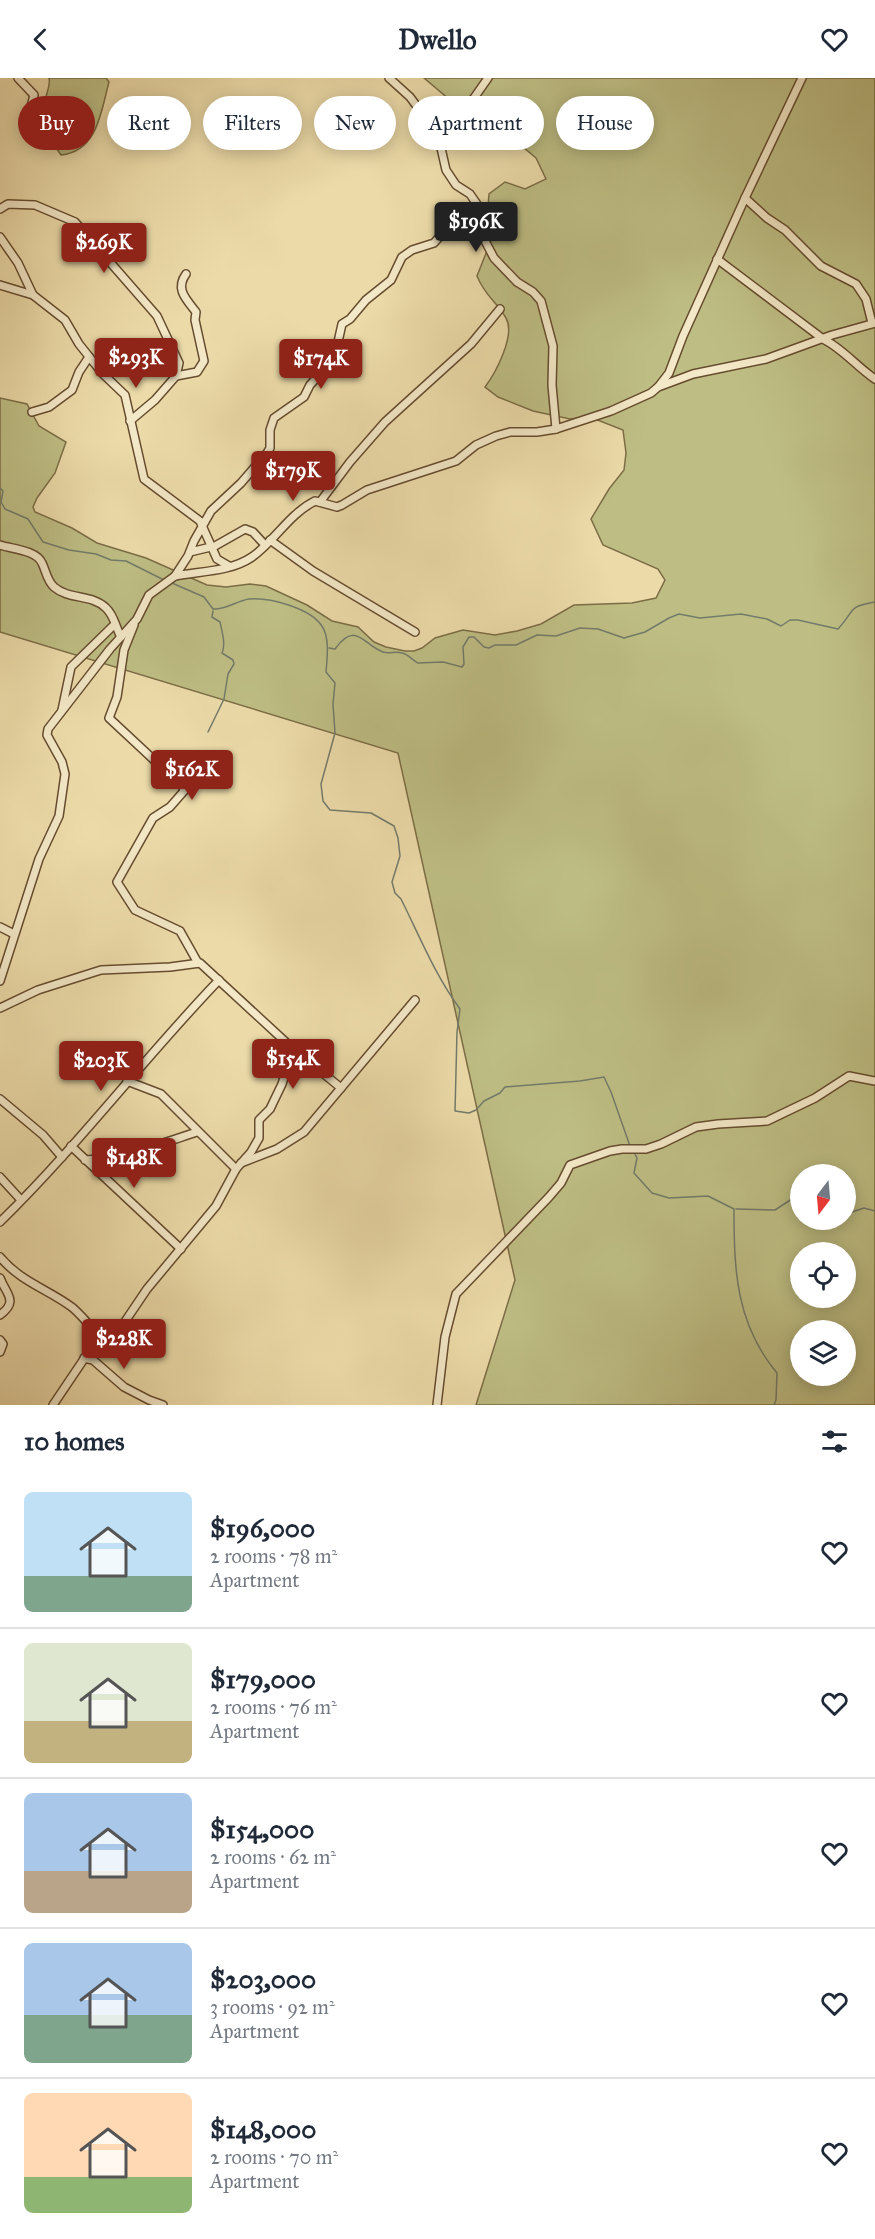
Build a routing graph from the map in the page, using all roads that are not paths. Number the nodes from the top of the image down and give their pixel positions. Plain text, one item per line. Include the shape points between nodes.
1 (18, 78) edge
2 (389, 78) edge
3 (488, 78) edge
4 (802, 78) edge
5 (34, 96) edge
6 (409, 96) edge
7 (473, 96) edge
8 (441, 150) edge
9 (745, 198) junction
10 (0, 209) edge
11 (482, 213) junction
12 (0, 237) edge
13 (717, 259) junction
14 (186, 274) dead end
15 (0, 285) edge
16 (33, 295) junction
17 (500, 309) dead end
18 (873, 323) edge
19 (823, 339) junction
20 (89, 357) junction
21 (176, 376) junction
22 (875, 379) edge
23 (658, 387) junction
24 (32, 412) dead end
25 (130, 421) junction
26 (556, 429) junction
27 (320, 502) junction
28 (202, 524) junction
29 (268, 543) junction
30 (0, 545) edge
31 (211, 548) junction
32 (190, 552) junction
33 (231, 566) junction
34 (175, 576) junction
35 (137, 619) junction
36 (115, 624) junction
37 (415, 632) dead end
38 (121, 637) junction
39 (62, 710) junction
40 (0, 927) edge
41 (14, 934) junction
42 (198, 963) junction
43 (219, 980) junction
44 (0, 981) edge
45 (415, 1000) dead end
46 (0, 1008) edge
47 (290, 1046) junction
48 (127, 1080) junction
49 (875, 1081) edge
50 (341, 1088) junction
51 (0, 1099) edge
52 (197, 1132) junction
53 (71, 1146) junction
54 (62, 1157) junction
55 (85, 1160) junction
56 (237, 1166) junction
57 (0, 1177) edge
58 (21, 1200) junction
59 (0, 1222) edge
60 (181, 1249) junction
61 (0, 1257) edge
62 (0, 1280) edge
63 (0, 1315) edge
64 (102, 1339) junction
65 (0, 1340) edge
66 (0, 1352) edge
67 (84, 1358) junction
68 (53, 1405) edge
69 (163, 1405) edge
70 (437, 1405) edge

1 - 5 street
2 - 6 street
3 - 7 street
4 - 9 street
8 - 11 street via 446,170
9 - 13 street
9 - 18 street via 814,260 856,284 866,299
10 - 21 street via 8,204 35,205 75,222 157,316 179,363
11 - 26 street via 488,249 506,272 533,292 542,305 553,346
11 - 28 street via 449,226 435,243 402,257 391,280 342,324 338,342 304,397 274,418 267,453 214,506
12 - 16 street
13 - 19 street
13 - 23 street via 669,372
14 - 21 street via 180,288 196,312 204,361 197,372
15 - 16 street
16 - 20 street via 65,320
17 - 27 street via 471,344 385,422
18 - 19 street
19 - 22 street
19 - 23 street via 766,359 693,374
20 - 24 street via 72,390 49,407
20 - 25 street via 125,395
21 - 25 street
23 - 26 street via 627,404
25 - 28 street via 144,479
26 - 27 street via 505,433 476,445 456,461 367,490 337,507
27 - 29 street via 308,505
28 - 31 street
28 - 32 street
29 - 31 street via 245,529
29 - 33 street via 250,558
29 - 37 street
30 - 36 street via 37,557 55,588 100,604
31 - 32 street
31 - 33 street via 217,559
32 - 34 street
33 - 34 street
34 - 35 street via 149,595
35 - 38 street
35 - 42 street via 124,650 117,697 109,718 184,791 153,818 117,882 135,910 180,932
36 - 38 street
36 - 39 street via 71,667
38 - 39 street
39 - 41 street via 47,732 65,774 59,816 39,859
40 - 41 street
41 - 44 street
42 - 43 street
42 - 46 street via 101,970 38,990
43 - 47 street
43 - 48 street
45 - 50 street
47 - 50 street
47 - 56 street via 282,1084 270,1109 259,1120 259,1138
48 - 52 street via 161,1094
48 - 53 street
49 - 70 street via 849,1076 767,1121 696,1127 646,1149 610,1151 570,1165 549,1197 456,1294 445,1337
50 - 56 street via 297,1137
51 - 54 street via 43,1135
52 - 55 street via 156,1147
52 - 56 street
53 - 54 street
53 - 55 street
54 - 58 street
55 - 60 street
56 - 60 street via 216,1206
57 - 58 street
58 - 59 street
60 - 64 street via 122,1326
61 - 64 street via 31,1284 73,1309
62 - 63 street via 10,1299
64 - 67 street
65 - 66 street
67 - 68 street
67 - 69 street via 93,1360 135,1394

